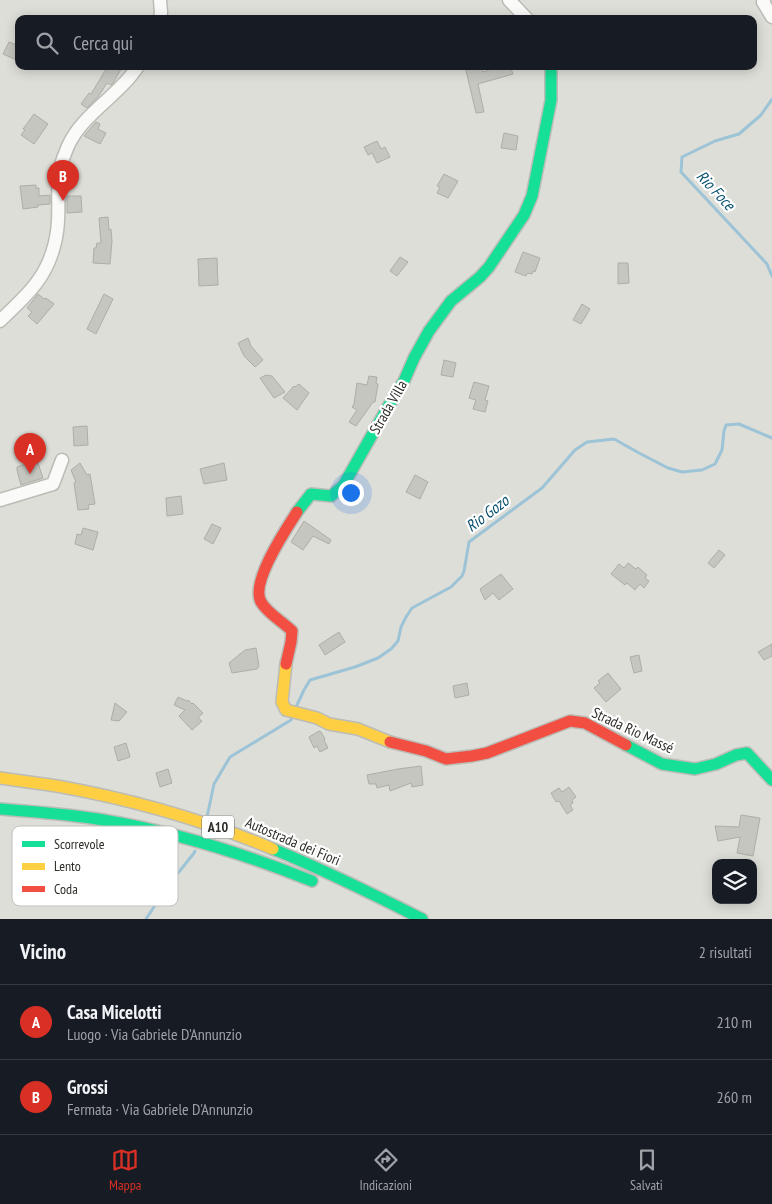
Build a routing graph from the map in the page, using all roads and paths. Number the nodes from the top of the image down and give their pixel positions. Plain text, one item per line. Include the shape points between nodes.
1 (160, 0) edge
2 (509, 0) edge
3 (764, 0) edge
4 (161, 15) edge
5 (523, 15) edge
6 (771, 16) edge
7 (136, 70) edge
8 (551, 70) edge
9 (0, 321) edge
10 (62, 460) dead end
11 (0, 500) edge
12 (300, 714) joint
13 (0, 778) edge
14 (772, 780) edge
15 (0, 809) edge
16 (130, 826) edge
17 (178, 837) edge
18 (324, 886) dead end
19 (422, 919) edge

1 - 4 street
2 - 5 street
3 - 6 street
7 - 9 street via 80,126 69,145 60,169 58,224 47,266 37,283
8 - 12 main road, Strada Villa via 551,100 532,196 524,215 489,267 451,301 430,331 343,486 331,497 311,494 302,504 259,582 258,596 263,606 292,631 282,702 286,710
10 - 11 street via 53,484
12 - 14 main road, Strada Rio Massé via 358,729 446,759 487,753 570,721 585,723 662,764 695,769 747,753
13 - 19 main road, Autostrada dei Fiori / A10 via 117,797 223,828 334,874
15 - 16 main road, Autostrada dei Fiori / A10
17 - 18 main road, Autostrada dei Fiori / A10 via 238,854

